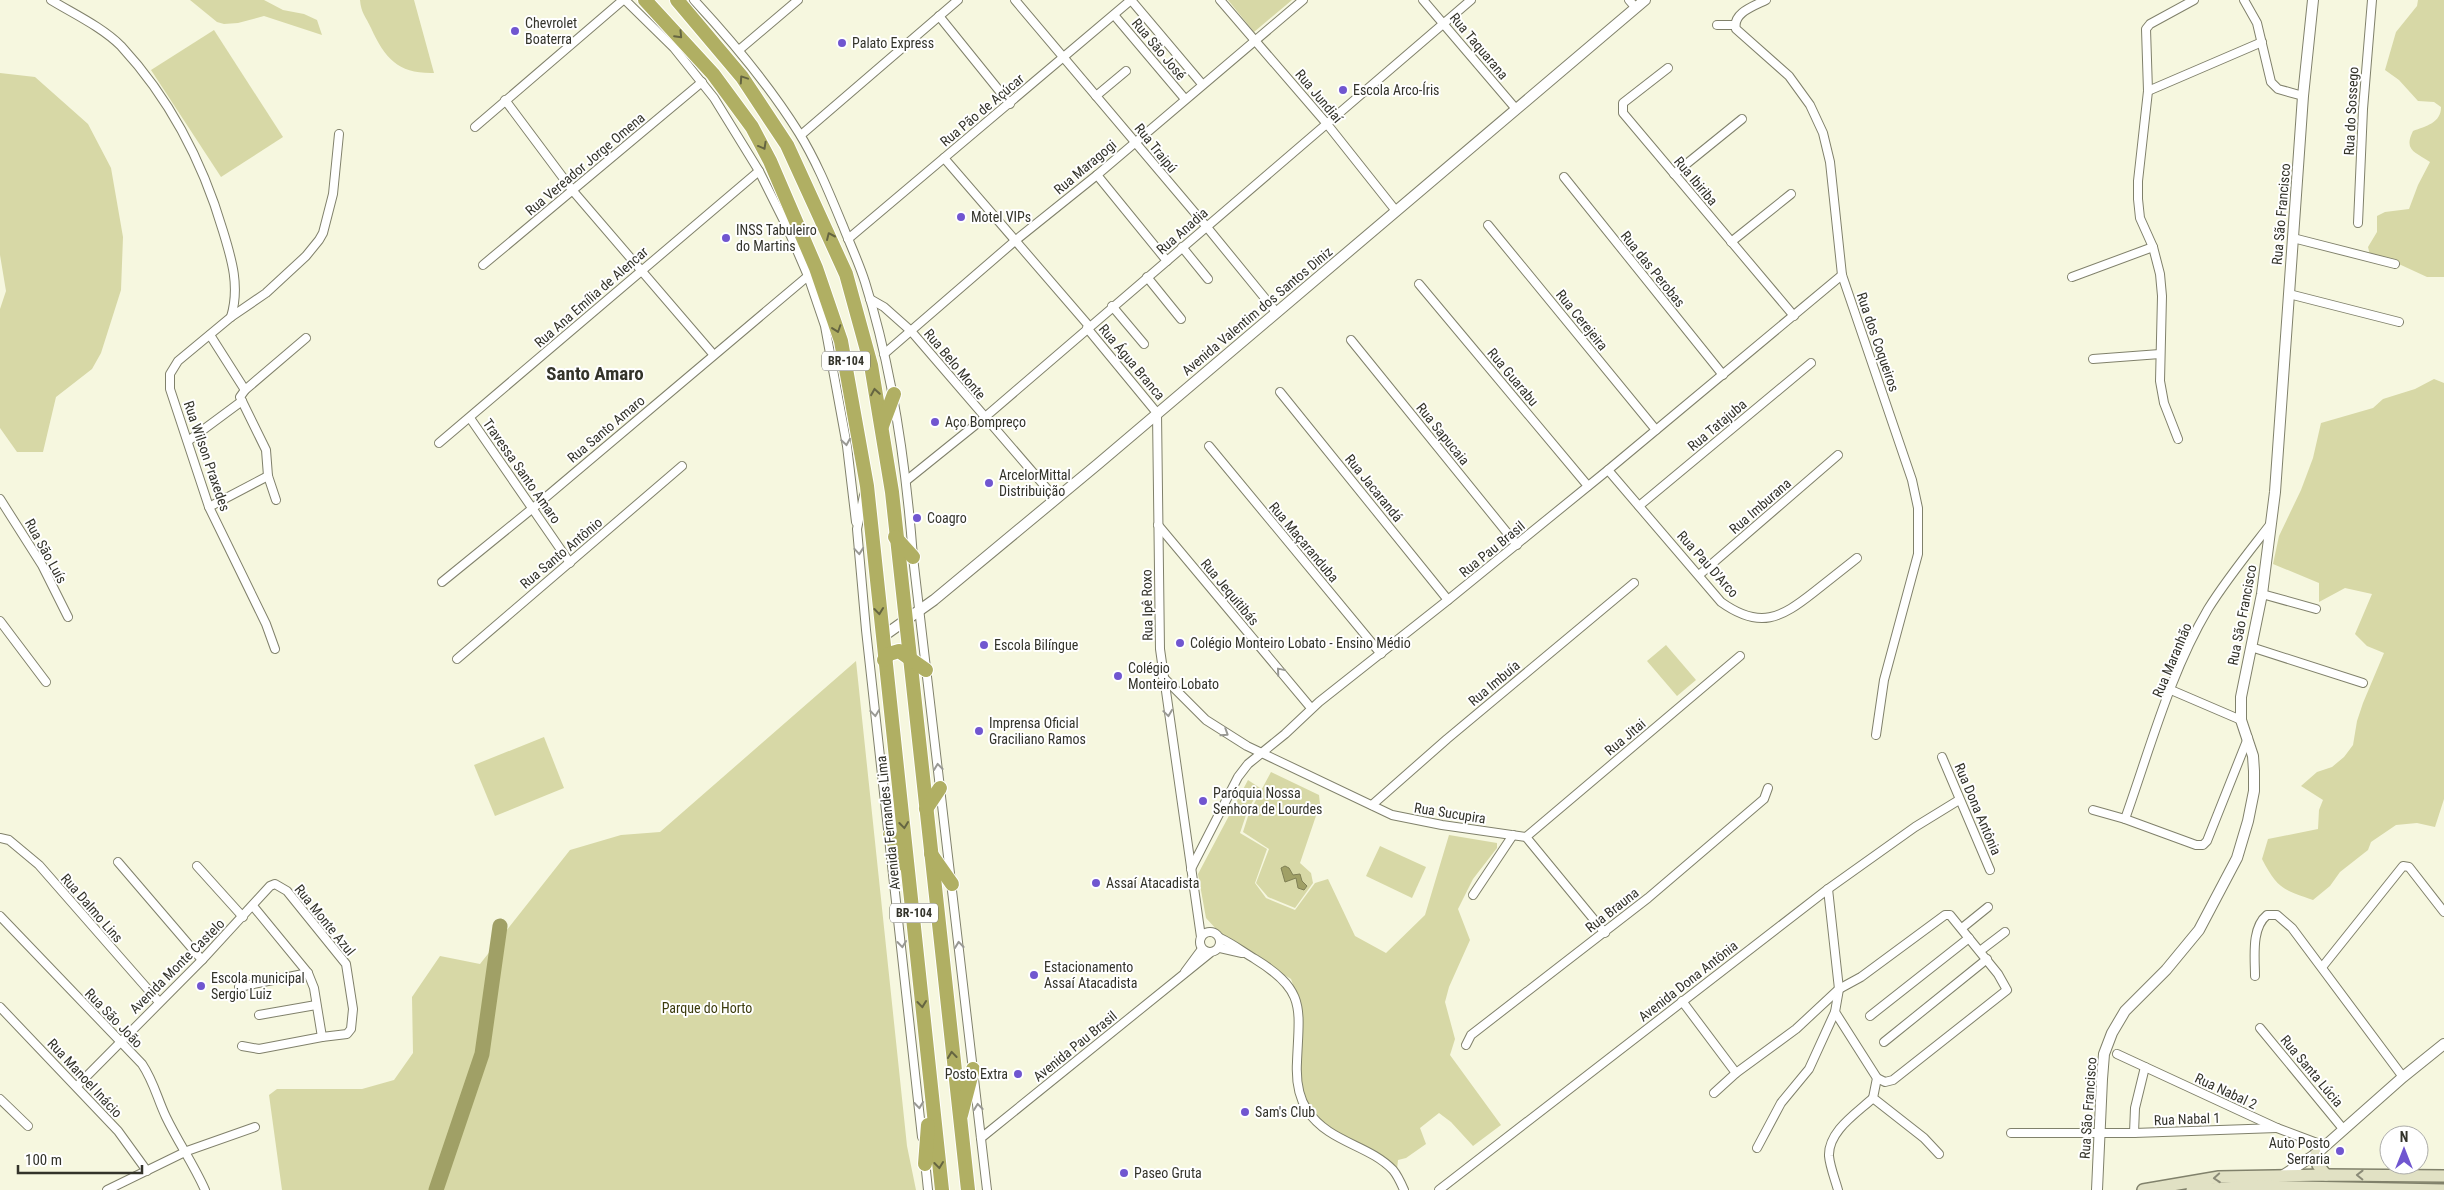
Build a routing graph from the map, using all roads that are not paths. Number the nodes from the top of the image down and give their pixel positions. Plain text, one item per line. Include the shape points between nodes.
1 (51, 0) edge
2 (624, 0) edge
3 (645, 0) edge
4 (677, 0) edge
5 (694, 0) edge
6 (798, 0) edge
7 (958, 0) edge
8 (1015, 0) edge
9 (1131, 0) edge
10 (1220, 0) edge
11 (1303, 0) edge
12 (1423, 0) edge
13 (1471, 0) edge
14 (1645, 0) edge
15 (1766, 0) edge
16 (2194, 0) edge
17 (2244, 0) edge
18 (2313, 0) edge
19 (2372, 0) edge
20 (1632, 4) edge
21 (1114, 15) junction
22 (939, 16) junction
23 (1443, 24) junction
24 (1717, 25) dead end
25 (1735, 25) junction
26 (1254, 40) junction
27 (2262, 42) junction
28 (739, 50) junction
29 (1064, 57) junction
30 (1668, 68) dead end
31 (1126, 71) dead end
32 (702, 82) junction
33 (1202, 84) junction
34 (2148, 91) junction
35 (1096, 96) junction
36 (2303, 96) junction
37 (1185, 99) junction
38 (505, 100) junction
39 (1010, 104) junction
40 (1516, 108) junction
41 (1742, 119) dead end
42 (1327, 124) junction
43 (475, 126) dead end
44 (339, 134) dead end
45 (801, 135) junction
46 (1135, 142) junction
47 (944, 158) junction
48 (759, 171) junction
49 (1674, 174) junction
50 (1097, 175) junction
51 (1564, 177) dead end
52 (573, 191) junction
53 (1791, 194) dead end
54 (1396, 211) junction
55 (2358, 223) dead end
56 (1488, 225) dead end
57 (1206, 226) junction
58 (2293, 238) junction
59 (848, 239) junction
60 (1016, 240) junction
61 (1731, 242) junction
62 (1182, 247) junction
63 (2153, 247) junction
64 (1167, 261) junction
65 (2396, 264) dead end
66 (483, 265) dead end
67 (641, 271) junction
68 (1842, 274) junction
69 (808, 276) junction
70 (1148, 277) junction
71 (2072, 277) dead end
72 (1208, 279) dead end
73 (1419, 284) dead end
74 (2289, 294) junction
75 (870, 299) junction
76 (1112, 306) junction
77 (1277, 313) junction
78 (1794, 316) junction
79 (231, 317) junction
80 (1181, 319) dead end
81 (2399, 322) dead end
82 (1088, 327) junction
83 (910, 331) junction
84 (210, 335) junction
85 (306, 338) dead end
86 (1351, 340) dead end
87 (1144, 344) dead end
88 (713, 354) junction
89 (884, 354) junction
90 (2160, 354) junction
91 (2093, 359) dead end
92 (1811, 362) dead end
93 (1723, 375) junction
94 (244, 390) junction
95 (1280, 392) dead end
96 (894, 394) junction
97 (242, 401) junction
98 (1158, 413) junction
99 (470, 418) junction
100 (984, 418) junction
101 (881, 429) junction
102 (1656, 430) junction
103 (2178, 439) dead end
104 (188, 441) junction
105 (438, 443) dead end
106 (1208, 446) dead end
107 (1838, 455) dead end
108 (682, 466) dead end
109 (1608, 470) junction
110 (268, 476) junction
111 (907, 480) junction
112 (866, 486) junction
113 (1588, 486) junction
114 (1055, 498) junction
115 (0, 499) edge
116 (276, 500) dead end
117 (1640, 506) junction
118 (209, 507) junction
119 (533, 508) junction
120 (1158, 525) junction
121 (2269, 526) junction
122 (857, 529) junction
123 (895, 537) junction
124 (1168, 537) junction
125 (1158, 538) junction
126 (1517, 545) junction
127 (913, 557) junction
128 (1857, 558) dead end
129 (570, 563) junction
130 (1699, 575) junction
131 (442, 582) dead end
132 (1634, 583) dead end
133 (2262, 594) junction
134 (1448, 600) junction
135 (2316, 609) dead end
136 (920, 611) junction
137 (68, 617) dead end
138 (0, 621) edge
139 (905, 622) junction
140 (882, 637) junction
141 (2251, 647) junction
142 (275, 649) dead end
143 (1381, 654) junction
144 (908, 656) junction
145 (1740, 656) dead end
146 (457, 659) dead end
147 (884, 660) junction
148 (926, 670) junction
149 (1163, 677) junction
150 (46, 682) dead end
151 (2363, 683) dead end
152 (2171, 690) junction
153 (1311, 708) junction
154 (2241, 720) junction
155 (1876, 735) dead end
156 (2248, 738) junction
157 (1261, 753) junction
158 (1942, 757) dead end
159 (940, 788) junction
160 (1768, 788) dead end
161 (1959, 800) junction
162 (1372, 805) junction
163 (926, 809) junction
164 (2093, 810) dead end
165 (2125, 819) junction
166 (890, 835) junction
167 (1513, 835) junction
168 (1526, 837) junction
169 (0, 838) edge
170 (931, 853) junction
171 (118, 862) dead end
172 (197, 866) dead end
173 (1191, 869) junction
174 (1990, 870) dead end
175 (910, 874) junction
176 (272, 884) joint
177 (952, 884) junction
178 (1828, 889) junction
179 (1473, 895) dead end
180 (253, 906) junction
181 (1988, 907) dead end
182 (2444, 912) edge
183 (1198, 914) junction
184 (0, 916) edge
185 (243, 917) junction
186 (1962, 928) junction
187 (1211, 932) junction
188 (2005, 932) dead end
189 (1604, 933) junction
190 (1201, 937) junction
191 (1220, 938) junction
192 (1969, 938) junction
193 (1220, 948) junction
194 (1206, 951) junction
195 (1980, 951) junction
196 (1246, 953) junction
197 (1987, 959) junction
198 (202, 960) junction
199 (2323, 966) junction
200 (308, 974) junction
201 (2254, 976) dead end
202 (239, 987) dead end
203 (1839, 989) junction
204 (1682, 1001) junction
205 (159, 1002) junction
206 (316, 1005) junction
207 (0, 1007) edge
208 (1835, 1012) junction
209 (259, 1015) dead end
210 (1870, 1016) dead end
211 (2260, 1028) dead end
212 (322, 1037) junction
213 (1884, 1042) dead end
214 (119, 1043) junction
215 (2444, 1044) edge
216 (242, 1046) dead end
217 (1466, 1046) dead end
218 (2117, 1054) dead end
219 (2145, 1067) junction
220 (973, 1069) junction
221 (1736, 1073) junction
222 (2403, 1077) junction
223 (1876, 1078) junction
224 (76, 1086) junction
225 (1714, 1093) dead end
226 (932, 1097) junction
227 (1873, 1098) junction
228 (0, 1099) edge
229 (959, 1120) junction
230 (28, 1126) dead end
231 (255, 1127) dead end
232 (2277, 1128) junction
233 (2344, 1130) junction
234 (2011, 1133) dead end
235 (2098, 1133) junction
236 (2134, 1133) junction
237 (981, 1138) junction
238 (1757, 1148) dead end
239 (2321, 1150) junction
240 (187, 1151) junction
241 (1939, 1154) dead end
242 (925, 1164) junction
243 (146, 1171) junction
244 (2326, 1175) junction
245 (2283, 1176) junction
246 (2444, 1176) edge
247 (2255, 1186) junction
248 (107, 1190) edge
249 (205, 1190) edge
250 (928, 1190) edge
251 (942, 1190) edge
252 (968, 1190) edge
253 (987, 1190) edge
254 (1404, 1190) edge
255 (1439, 1190) edge
256 (1838, 1190) edge
257 (2097, 1190) edge
258 (2143, 1190) edge
259 (2192, 1190) edge
260 (2444, 1190) edge

1 - 79 street via 120,45 171,112 185,136 213,197 230,252 236,294
2 - 32 street via 674,48
2 - 38 street
3 -> 112 highway, BR-104 via 731,96 770,160 816,268 842,341
101 -> 4 highway, BR-104 via 871,365 851,289 800,171 772,120 742,77
5 - 28 street
6 - 28 street
7 - 22 street
8 - 29 street, Rua Traipú
9 - 21 street, Rua Pão de Açúcar
9 - 33 street
10 - 26 street, Rua Jundiaí
11 - 26 street, Rua Maragogi
12 - 23 street, Rua Taquarana
13 - 23 street, Rua Anadia
14 - 20 street, Avenida Valentim dos Santos Diniz
15 - 25 street via 1740,14
16 - 34 street via 2146,27
17 - 27 street via 2257,23
18 - 36 street, Rua São Francisco
19 - 55 street, Rua do Sossego
20 - 40 street, Avenida Valentim dos Santos Diniz
21 - 29 street, Rua Pão de Açúcar
21 - 37 street, Rua São José
22 - 39 street
22 - 45 street
23 - 40 street, Rua Taquarana
23 - 42 street, Rua Anadia
24 - 25 street
25 - 68 street, Rua dos Coqueiros via 1737,32 1789,76 1818,118 1830,162
26 - 33 street, Rua Maragogi
26 - 42 street, Rua Jundiaí
27 - 34 street
27 - 36 street via 2273,86
28 - 45 street
29 - 35 street, Rua Traipú
29 - 39 street, Rua Pão de Açúcar
30 - 49 street, Rua Ibiriba via 1622,107 1623,113
31 - 35 street
32 - 48 street
32 - 52 street, Rua Vereador Jorge Omena
33 - 37 street, Rua Maragogi
34 - 63 street via 2138,181 2140,218
35 - 46 street, Rua Traipú
36 - 58 street, Rua São Francisco
37 - 46 street, Rua Maragogi
38 - 43 street
38 - 52 street
39 - 47 street, Rua Pão de Açúcar
40 - 54 street, Avenida Valentim dos Santos Diniz
41 - 49 street
42 - 54 street, Rua Jundiaí
42 - 57 street, Rua Anadia
44 - 79 street, Rua Wilson Praxedes via 333,194 319,240 266,293
45 - 59 street
46 - 50 street, Rua Maragogi
46 - 57 street, Rua Traipú
47 - 59 street, Rua Pão de Açúcar
47 - 60 street, Rua Água Branca
48 - 67 street, Rua Ana Emília de Alencar
48 - 69 street
49 - 61 street, Rua Ibiriba
50 - 60 street, Rua Maragogi
50 - 64 street
51 - 93 street, Rua das Perobas
52 - 66 street, Rua Vereador Jorge Omena
52 - 67 street
53 - 61 street
54 - 77 street, Avenida Valentim dos Santos Diniz
56 - 102 street, Rua Cerejeira
57 - 62 street, Rua Anadia
57 - 77 street, Rua Traipú
58 - 65 street
58 - 74 street, Rua São Francisco
59 - 75 street
60 - 82 street, Rua Água Branca
60 - 83 street, Rua Maragogi
61 - 78 street, Rua Ibiriba
62 - 64 street, Rua Anadia
62 - 72 street
63 - 71 street
63 - 90 street via 2162,296
64 - 70 street, Rua Anadia
67 - 88 street
67 - 99 street, Rua Ana Emília de Alencar
68 - 78 street, Rua Pau Brasil
68 - 155 street, Rua dos Coqueiros via 1912,480 1918,516 1918,554 1884,680
69 - 88 street, Rua Santo Amaro
69 -> 122 street via 825,326 834,370
70 - 76 street, Rua Anadia
70 - 80 street
73 - 113 street, Rua Guarabu
74 - 81 street
74 - 121 street, Rua São Francisco via 2275,492
75 - 83 street, Rua Belo Monte
75 - 89 street
76 - 82 street, Rua Anadia
76 - 87 street
77 - 98 street, Avenida Valentim dos Santos Diniz
78 - 93 street, Rua Pau Brasil
79 - 84 street, Rua Wilson Praxedes
82 - 98 street, Rua Água Branca
82 - 100 street, Rua Anadia
83 - 89 street, Rua Maragogi
83 - 100 street, Rua Belo Monte
84 - 94 street
84 - 104 street, Rua Wilson Praxedes via 178,361 170,374 170,389
85 - 94 street
86 - 126 street, Rua Sapucaia
88 - 119 street, Rua Santo Amaro
89 - 96 street
90 - 91 street
90 - 103 street via 2161,390
92 - 117 street, Rua Tatajuba
93 - 102 street, Rua Pau Brasil
94 - 97 street via 240,395
95 - 134 street, Rua Jacarandá
96 - 101 highway
96 - 111 street
97 - 104 street
97 - 110 street via 266,450
98 - 114 street, Avenida Valentim dos Santos Diniz
98 - 120 street, Rua Ipê Roxo
99 - 105 street, Rua Ana Emília de Alencar
99 - 119 street, Travessa Santo Amaro
100 - 111 street, Rua Anadia
100 - 114 street, Rua Belo Monte
101 - 123 highway, BR-104 via 892,492
102 - 109 street, Rua Pau Brasil
104 - 118 street, Rua Wilson Praxedes
106 - 143 street, Rua Maçaranduba
107 - 130 street, Rua Imburana
108 - 129 street, Rua Santo Antônio
109 - 113 street, Rua Pau Brasil
109 - 117 street, Rua Pau D'Arco
110 - 116 street
110 - 118 street
111 - 127 street
112 - 122 street, Avenida Fernandes Lima
112 -> 140 highway, BR-104
113 - 126 street, Rua Pau Brasil
114 - 136 street, Avenida Valentim dos Santos Diniz
115 - 137 street, Rua São Luís via 42,565
117 - 130 street, Rua Pau D'Arco
118 - 142 street, Rua Wilson Praxedes
119 - 129 street, Travessa Santo Amaro
119 - 131 street, Rua Santo Amaro
120 - 124 street, Rua Jequitibás
120 - 125 street, Rua Ipê Roxo
121 - 133 street, Rua São Francisco
121 - 152 street, Rua Maranhão via 2208,609
122 -> 166 street, Avenida Fernandes Lima
123 - 127 highway
123 - 139 highway, BR-104
124 - 125 street
153 -> 124 street, Rua Jequitibás
125 - 149 street, Rua Ipê Roxo
126 - 134 street, Rua Pau Brasil
127 - 136 street
128 - 130 street, Rua Pau D'Arco via 1789,612 1762,618 1734,612 1721,602
129 - 146 street, Rua Santo Antônio
132 - 162 street, Rua Imbuía
133 - 135 street
133 - 141 street, Rua São Francisco
134 - 143 street, Rua Pau Brasil
136 - 139 street, Avenida Valentim dos Santos Diniz
136 - 148 street
138 - 150 street
139 - 140 street, Avenida Valentim dos Santos Diniz
139 - 144 highway, BR-104
140 - 147 highway, Avenida Fernandes Lima / BR-104
141 - 151 street
141 - 154 street, Rua São Francisco via 2241,691
143 - 153 street, Rua Pau Brasil
144 - 147 highway via 893,651
144 - 148 highway
144 - 163 highway, BR-104
145 - 168 street, Rua Jitai
147 -> 175 highway, Avenida Fernandes Lima / BR-104
159 -> 148 street
149 -> 157 street, Rua Sucupira via 1206,720
149 -> 173 street, Rua Ipê Roxo
152 - 154 street
152 - 165 street, Rua Maranhão
153 - 157 street, Rua Pau Brasil
154 - 156 street, Rua São Francisco
156 - 165 street via 2203,845
156 - 235 street, Rua São Francisco via 2253,756 2254,791 2237,858 2199,930 2166,970 2125,1011 2112,1032 2104,1054
157 - 162 street, Rua Sucupira
157 - 173 street, Rua Pau Brasil via 1238,777
158 - 161 street, Rua Dona Antônia
159 - 163 highway
159 - 177 street
160 - 189 street, Rua Brauna via 1764,798
161 - 174 street, Rua Dona Antônia
161 - 178 street, Avenida Dona Antônia
162 - 167 street, Rua Sucupira via 1406,818
163 - 170 highway, BR-104
164 - 165 street
166 - 175 highway
166 -> 242 street, Avenida Fernandes Lima
167 - 168 street, Rua Sucupira
167 - 179 street
168 - 189 street
169 - 205 street, Rua Dalmo Lins via 9,840 39,865
170 - 177 highway
229 -> 170 highway, BR-104
171 - 198 street
172 - 185 street
173 - 183 street, Rua Ipê Roxo
175 -> 226 highway, Avenida Fernandes Lima / BR-104
176 - 180 street, Avenida Monte Castelo
176 - 212 street, Rua Monte Azul via 287,891 346,964 353,1009 350,1032
220 -> 177 street
178 - 203 street
178 - 204 street, Avenida Dona Antônia
180 - 185 street, Avenida Monte Castelo
180 - 200 street
181 - 186 street
182 - 199 street via 2405,866
183 - 187 street, Rua Ipê Roxo
183 - 190 street, Rua Ipê Roxo
184 - 214 street, Rua São João
185 - 198 street, Avenida Monte Castelo
186 - 192 street
186 - 203 street via 1950,915 1945,915 1861,977
187 - 190 street
187 - 191 street
188 - 195 street
189 - 217 street, Rua Brauna via 1471,1034
190 - 194 street via 1200,942
191 - 193 street
191 - 196 street
192 - 195 street
192 - 210 street
193 - 194 street
193 - 196 street
194 - 237 street, Avenida Pau Brasil via 1184,973
195 - 197 street
196 - 254 street via 1282,977 1293,992 1298,1010 1298,1084 1306,1108 1328,1132 1390,1167
197 - 213 street
197 - 223 street via 2007,990 1894,1080 1886,1082
198 - 205 street, Avenida Monte Castelo
199 - 201 street via 2292,928 2272,914 2260,924
199 - 222 street
200 - 202 street
200 - 206 street
203 - 208 street
203 - 221 street via 1796,1029
204 - 221 street
204 - 255 street, Avenida Dona Antônia
205 - 214 street, Avenida Monte Castelo
206 - 209 street
206 - 212 street
207 - 224 street, Rua Manoel Inácio
208 - 223 street
208 - 238 street via 1809,1069 1784,1098
211 - 233 street, Rua Santa Lúcia
212 - 216 street via 259,1049
214 - 224 street, Avenida Monte Castelo
214 - 240 street, Rua São João via 147,1072 170,1123
215 - 222 street
218 - 219 street, Rua Nabal 2
219 - 232 street, Rua Nabal 2
219 - 236 street via 2135,1108
220 - 229 highway
237 -> 220 street
221 - 225 street
222 - 233 street
223 - 227 street
224 - 243 street, Rua Manoel Inácio via 128,1143
226 - 242 highway
226 -> 251 highway, Avenida Fernandes Lima / BR-104
227 - 241 street
227 - 256 street via 1843,1124 1833,1140 1829,1155
228 - 230 street
229 - 252 highway, BR-104
231 - 240 street
232 - 236 street, Rua Nabal 1
232 - 239 street, Rua Nabal 2
233 - 239 street
234 - 235 street, Rua Nabal 1
235 - 236 street, Rua Nabal 1
235 - 257 street, Rua São Francisco
237 - 253 street
239 - 244 main road via 2318,1165
239 - 245 street
240 - 243 street
240 - 249 street, Rua São João
242 - 250 street, Avenida Fernandes Lima
243 - 248 street
244 - 245 main road
246 -> 244 main road
245 - 247 street
245 -> 258 main road via 2219,1177
247 - 259 main road
247 - 260 main road

